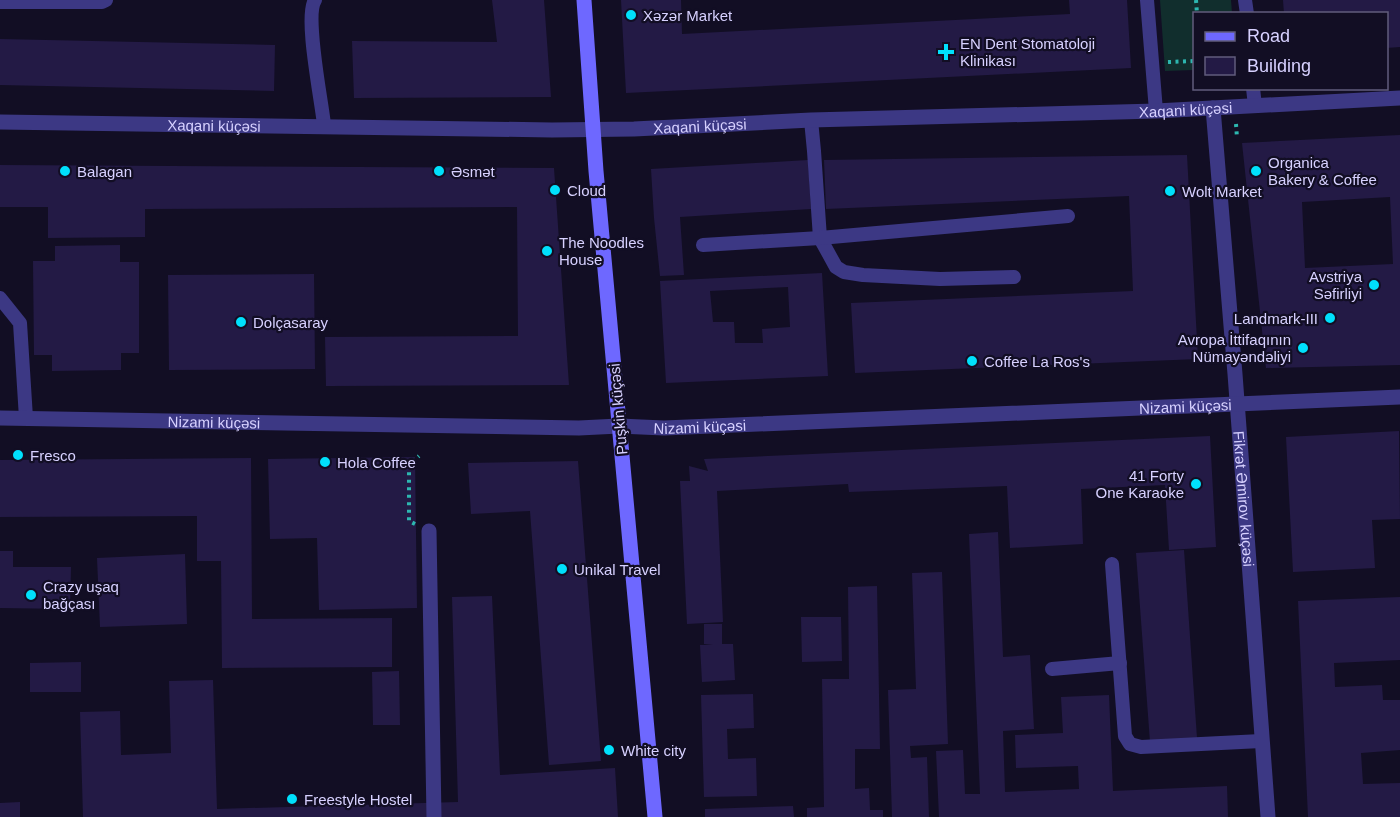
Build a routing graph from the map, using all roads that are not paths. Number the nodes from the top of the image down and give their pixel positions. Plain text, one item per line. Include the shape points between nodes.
1 (106, 0) edge
2 (315, 0) edge
3 (584, 0) edge
4 (1148, 0) edge
5 (0, 2) edge
6 (1253, 90) edge
7 (1400, 98) edge
8 (1255, 106) junction
9 (1213, 108) junction
10 (1156, 111) junction
11 (811, 120) junction
12 (0, 122) edge
13 (324, 125) junction
14 (593, 129) junction
15 (1068, 216) dead end
16 (820, 238) junction
17 (704, 245) dead end
18 (1014, 277) dead end
19 (0, 298) edge
20 (1400, 397) edge
21 (1236, 403) junction
22 (0, 418) edge
23 (27, 418) junction
24 (620, 426) junction
25 (429, 531) road end
26 (1112, 564) dead end
27 (1120, 663) junction
28 (1052, 669) dead end
29 (1261, 741) junction
30 (434, 817) edge
31 (655, 817) edge
32 (1268, 817) edge

1 - 5 lane
2 - 13 lane via 310,25
3 - 14 main road, Puşkin küçəsi
4 - 10 lane
6 - 8 lane
7 - 8 street, Xaqani küçəsi
8 - 9 street, Xaqani küçəsi
9 - 10 street, Xaqani küçəsi
9 - 21 street, Fikrət Əmirov küçəsi
10 - 11 street, Xaqani küçəsi
11 - 14 street, Xaqani küçəsi
11 - 16 lane
12 - 13 street, Xaqani küçəsi
13 - 14 street, Xaqani küçəsi
14 - 24 main road, Puşkin küçəsi
15 - 16 lane
16 - 17 lane
16 - 18 lane via 836,267 844,272 940,279
19 - 23 lane via 20,323
20 - 21 street, Nizami küçəsi
21 - 24 street, Nizami küçəsi via 664,428
21 - 29 street, Fikrət Əmirov küçəsi
22 - 23 street, Nizami küçəsi
23 - 24 street, Nizami küçəsi
24 - 31 main road, Puşkin küçəsi
25 - 30 street
26 - 27 lane
27 - 28 lane
27 - 29 lane via 1125,736 1130,744 1141,747
29 - 32 street, Fikrət Əmirov küçəsi

